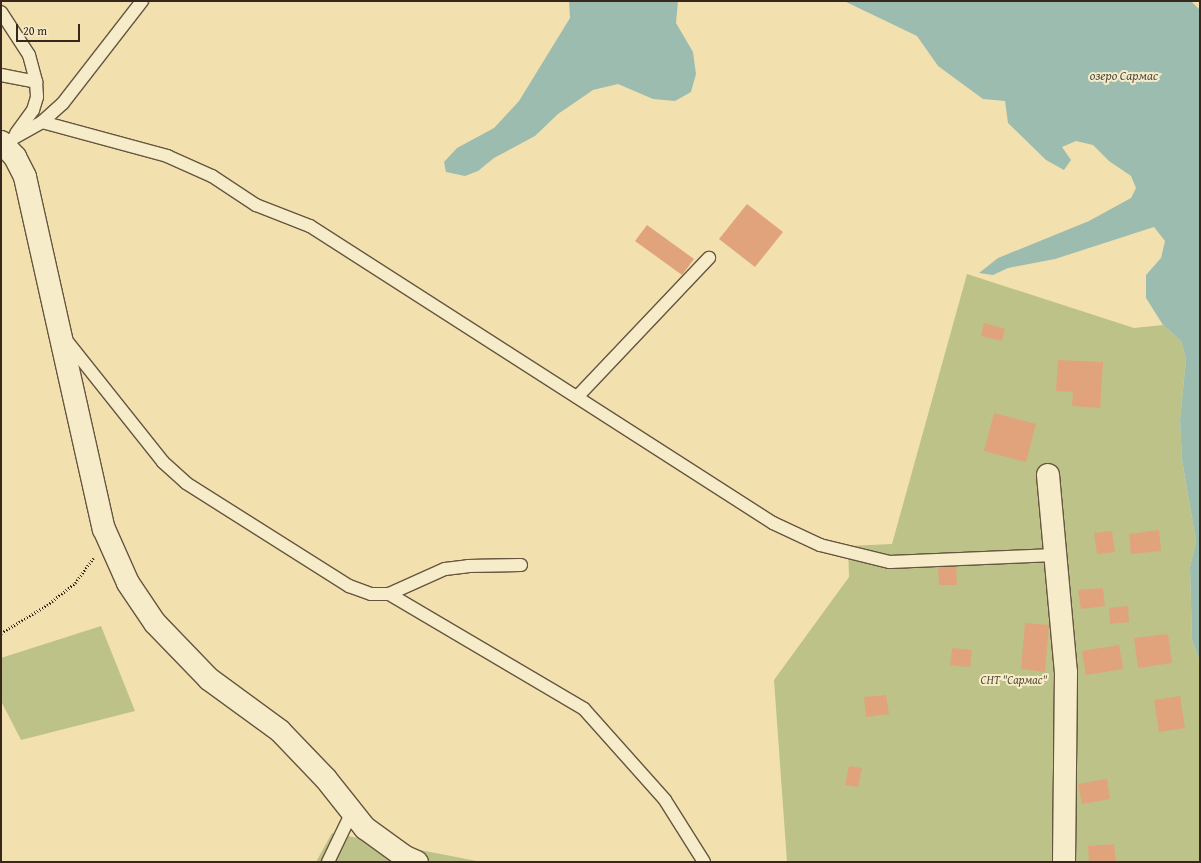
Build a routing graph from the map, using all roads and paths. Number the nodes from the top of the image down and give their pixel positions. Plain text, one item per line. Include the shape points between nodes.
1 (142, 1) edge
2 (1, 12) edge
3 (1, 75) edge
4 (36, 82) junction
5 (42, 122) junction
6 (2, 143) edge
7 (709, 258) dead end
8 (60, 333) junction
9 (577, 397) junction
10 (1048, 475) dead end
11 (104, 529) junction
12 (1055, 555) junction
13 (521, 565) dead end
14 (389, 594) junction
15 (1, 633) edge
16 (352, 812) junction
17 (328, 862) edge
18 (416, 862) edge
19 (704, 862) edge
20 (1064, 862) edge

1 - 5 lane via 63,103
2 - 4 lane via 30,55
3 - 4 lane
4 - 6 lane via 37,97 28,120
5 - 6 lane
5 - 9 lane via 167,156 212,176 256,206 310,226
6 - 8 street via 15,157 25,178
7 - 9 lane
8 - 11 street
8 - 14 lane via 163,462 186,483 349,586 371,594
9 - 12 lane via 773,523 820,545 890,562
10 - 12 street
11 - 15 path via 91,562 75,583 47,605
11 - 16 street via 128,583 155,623 208,679 280,731 326,779
12 - 20 street via 1066,672
13 - 14 lane via 445,569
14 - 19 lane via 584,709 665,800
16 - 17 lane
16 - 18 street via 365,828

